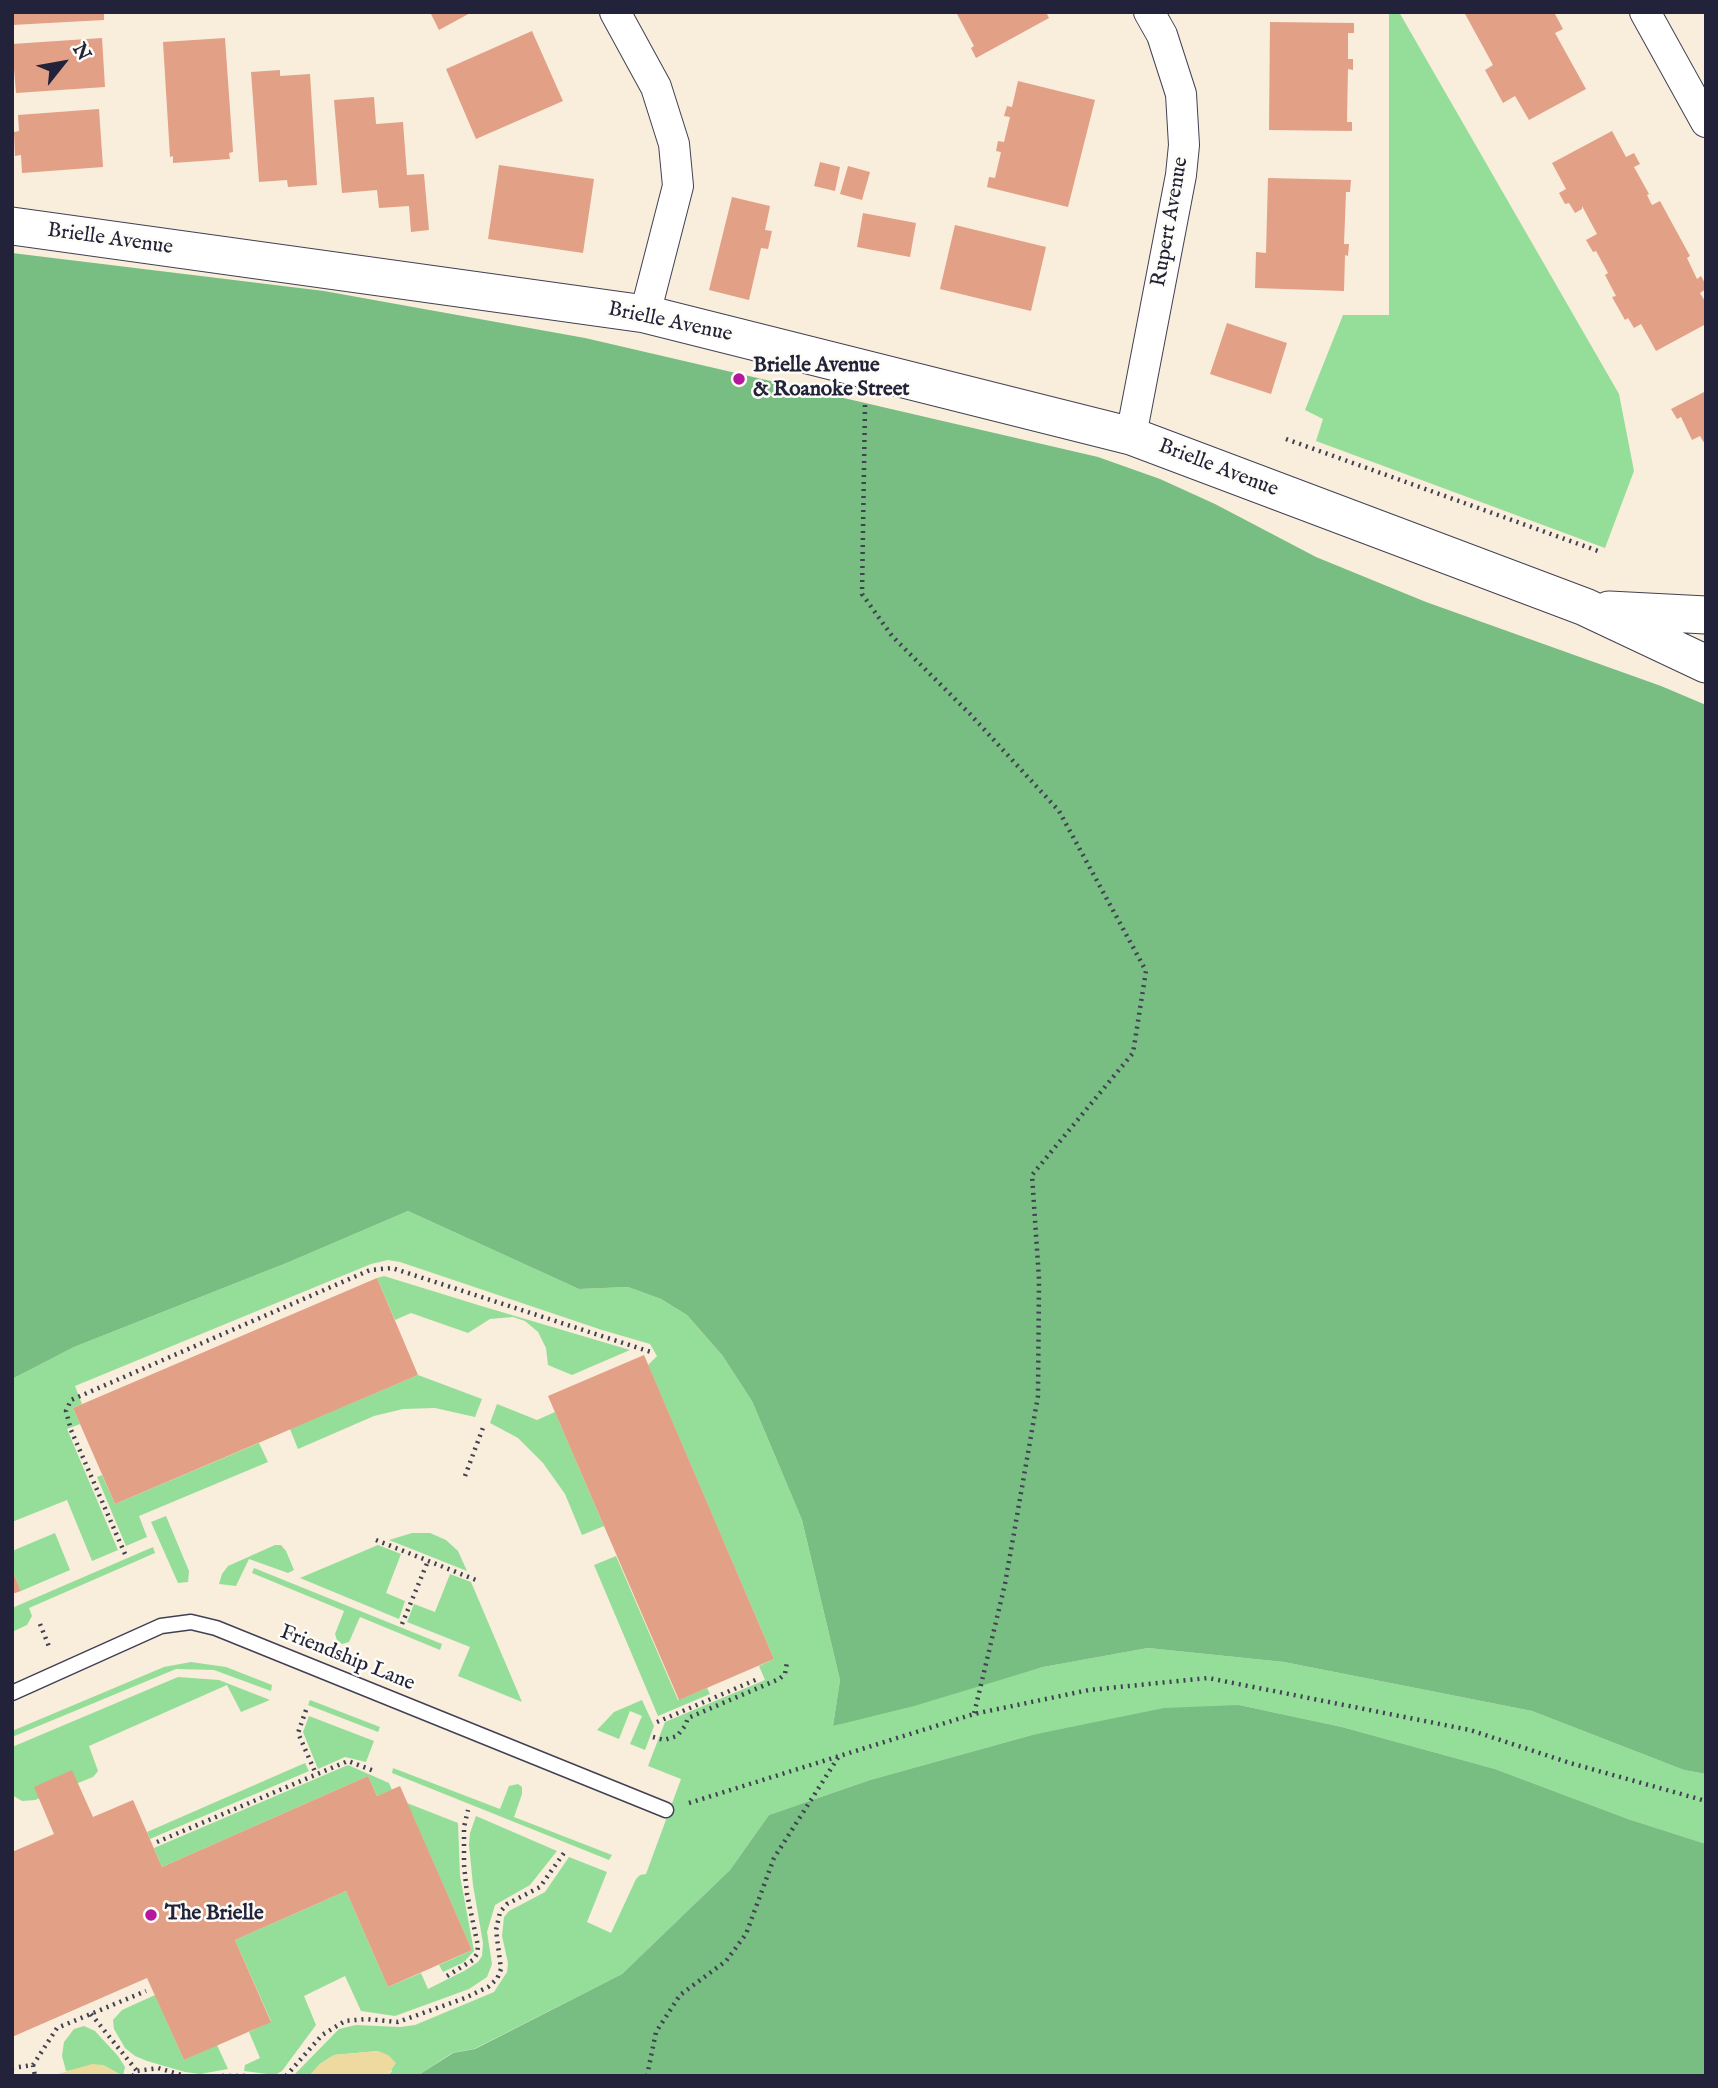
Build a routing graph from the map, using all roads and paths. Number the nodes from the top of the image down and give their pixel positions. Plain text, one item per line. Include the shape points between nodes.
1 (615, 12) edge
2 (1149, 12) edge
3 (1645, 12) edge
4 (1706, 122) edge
5 (12, 226) edge
6 (645, 314) junction
7 (865, 399) dead end
8 (1131, 436) junction
9 (1286, 439) dead end
10 (1601, 552) dead end
11 (1585, 607) junction
12 (1706, 615) edge
13 (1706, 664) edge
14 (651, 1352) dead end
15 (484, 1425) dead end
16 (465, 1476) dead end
17 (376, 1540) dead end
18 (125, 1554) dead end
19 (428, 1561) junction
20 (476, 1580) dead end
21 (401, 1625) dead end
22 (787, 1662) dead end
23 (760, 1678) dead end
24 (12, 1693) edge
25 (306, 1710) dead end
26 (974, 1714) junction
27 (657, 1722) dead end
28 (653, 1737) dead end
29 (839, 1755) junction
30 (374, 1770) dead end
31 (316, 1774) junction
32 (1706, 1801) edge
33 (468, 1810) dead end
34 (666, 1810) joint
35 (157, 1842) dead end
36 (566, 1850) dead end
37 (447, 1976) dead end
38 (146, 1991) dead end
39 (91, 2014) junction
40 (33, 2065) junction
41 (12, 2068) edge
42 (135, 2073) edge
43 (35, 2076) edge
44 (184, 2076) edge
45 (222, 2076) edge
46 (248, 2076) edge
47 (286, 2076) edge
48 (648, 2076) edge

1 - 6 street via 656,87 674,144 678,186
2 - 8 street, Rupert Avenue via 1162,35 1181,93 1184,145
3 - 4 street
5 - 6 street, Brielle Avenue
6 - 8 street, Brielle Avenue
7 - 26 path via 862,594 892,636 1059,811 1146,971 1133,1053 1032,1175 1039,1279 1038,1396 1005,1584
8 - 11 street, Brielle Avenue
9 - 10 path
11 - 12 street, Brielle Avenue
11 - 13 street, Brielle Avenue
14 - 18 path via 402,1270 370,1270 71,1399 66,1411 71,1430
15 - 16 path
17 - 19 path
19 - 20 path
19 - 21 path
22 - 28 path via 779,1679 688,1718 677,1736
23 - 27 path
24 - 34 lane, Friendship Lane via 161,1626 191,1622 239,1637
25 - 31 path via 298,1733
26 - 29 path
26 - 32 path via 1089,1690 1208,1678 1470,1730
29 - 34 path
29 - 48 path via 774,1858 746,1934 726,1961 680,1995 656,2032
30 - 31 path via 348,1760
31 - 35 path
33 - 37 path via 464,1865 477,1954
36 - 47 path via 540,1887 500,1912 496,1930 502,1969 488,1987 398,2022 345,2021 323,2035
38 - 39 path
39 - 40 path via 57,2028
39 - 42 path
40 - 41 path
40 - 43 path
42 - 44 path via 158,2068
45 - 46 path

